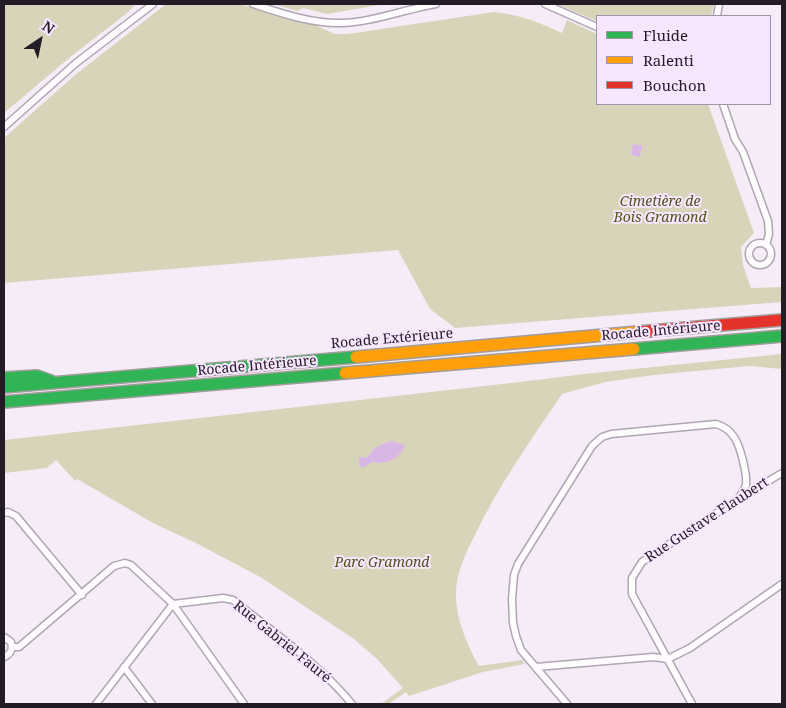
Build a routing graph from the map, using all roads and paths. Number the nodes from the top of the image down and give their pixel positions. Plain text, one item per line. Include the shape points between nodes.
1 (153, 4) edge
2 (253, 4) edge
3 (436, 4) edge
4 (545, 4) edge
5 (596, 27) edge
6 (723, 105) edge
7 (4, 127) edge
8 (766, 245) dead end
9 (782, 320) edge
10 (782, 336) edge
11 (4, 378) edge
12 (58, 384) junction
13 (4, 387) edge
14 (4, 402) edge
15 (782, 473) edge
16 (738, 499) junction
17 (4, 513) edge
18 (782, 584) edge
19 (82, 594) junction
20 (173, 604) junction
21 (4, 637) edge
22 (12, 647) junction
23 (4, 658) edge
24 (668, 659) junction
25 (536, 666) junction
26 (124, 667) junction
27 (96, 704) edge
28 (152, 704) edge
29 (244, 704) edge
30 (352, 704) edge
31 (567, 704) edge
32 (692, 704) edge

1 - 7 street via 76,63
2 - 3 street via 311,20 340,23
4 - 5 street
6 - 8 street via 768,221
9 - 12 highway, Rocade Extérieure
10 - 14 highway, Rocade Intérieure
11 - 12 highway via 37,376
12 - 13 highway, Rocade Extérieure
15 - 16 street, Rue Gustave Flaubert
16 - 24 street, Rue Gustave Flaubert via 642,562 632,578 632,594
16 - 25 street via 746,486 746,473 738,443 727,428 716,424 602,437 586,455 514,575 512,599 516,636 521,650
17 - 19 street via 16,516
18 - 24 street via 690,648
19 - 20 street via 114,566 125,563
19 - 22 street via 19,646
20 - 26 street
20 - 29 street
20 - 30 street, Rue Gabriel Fauré via 223,598 233,600 301,654
21 - 22 street
22 - 23 street
24 - 25 street via 653,657
24 - 32 street, Rue Gustave Flaubert
25 - 31 street
26 - 27 street
26 - 28 street

